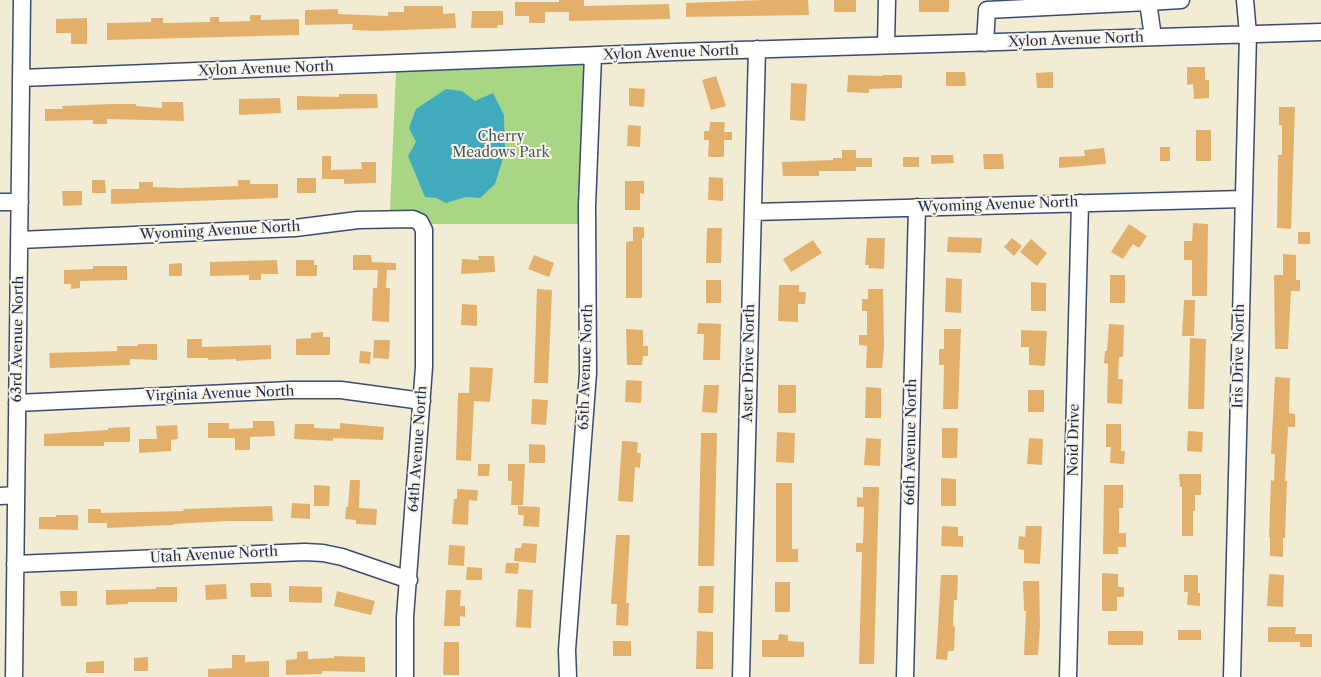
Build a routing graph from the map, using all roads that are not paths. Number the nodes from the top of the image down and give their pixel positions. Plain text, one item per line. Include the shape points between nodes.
1 (22, 0) edge
2 (887, 0) edge
3 (1181, 0) edge
4 (1245, 0) edge
5 (1148, 1) edge
6 (988, 5) edge
7 (1321, 32) edge
8 (1248, 34) junction
9 (1153, 37) junction
10 (986, 43) junction
11 (886, 45) junction
12 (758, 49) junction
13 (593, 56) junction
14 (21, 78) junction
15 (1243, 199) junction
16 (0, 202) edge
17 (20, 202) junction
18 (1080, 203) junction
19 (917, 207) junction
20 (753, 212) junction
21 (420, 222) joint
22 (19, 240) junction
23 (422, 401) junction
24 (17, 403) junction
25 (8, 495) edge
26 (15, 564) junction
27 (409, 580) junction
28 (14, 677) edge
29 (405, 677) edge
30 (568, 677) edge
31 (741, 677) edge
32 (905, 677) edge
33 (1068, 677) edge
34 (1232, 677) edge

1 - 14 street, 63rd Avenue North
2 - 11 street
3 - 5 street
4 - 8 street, Iris Drive North
5 - 6 street
5 - 9 street
6 - 10 street
7 - 8 street, Xylon Avenue North
8 - 9 street, Xylon Avenue North
8 - 15 street, Iris Drive North
9 - 10 street, Xylon Avenue North
10 - 11 street, Xylon Avenue North
11 - 12 street, Xylon Avenue North
12 - 13 street, Xylon Avenue North
12 - 20 street, Aster Drive North
13 - 14 street, Xylon Avenue North
13 - 30 street, 65th Avenue North via 587,206 588,373 567,650
14 - 17 street, 63rd Avenue North
15 - 18 street, Wyoming Avenue North
15 - 34 street, Iris Drive North
16 - 17 street
17 - 22 street, 63rd Avenue North
18 - 19 street, Wyoming Avenue North
18 - 33 street, Noid Drive
19 - 20 street, Wyoming Avenue North
19 - 32 street, 66th Avenue North
20 - 31 street, Aster Drive North
21 - 22 street, Wyoming Avenue North via 413,219 358,220 295,228
21 - 23 street, 64th Avenue North via 424,230
22 - 24 street, 63rd Avenue North
23 - 24 street, Virginia Avenue North via 341,390 291,390
23 - 27 street, 64th Avenue North
24 - 25 street, 63rd Avenue North
25 - 26 street, 63rd Avenue North
26 - 27 street, Utah Avenue North via 305,552 342,557
26 - 28 street, 63rd Avenue North
27 - 29 street, 64th Avenue North

